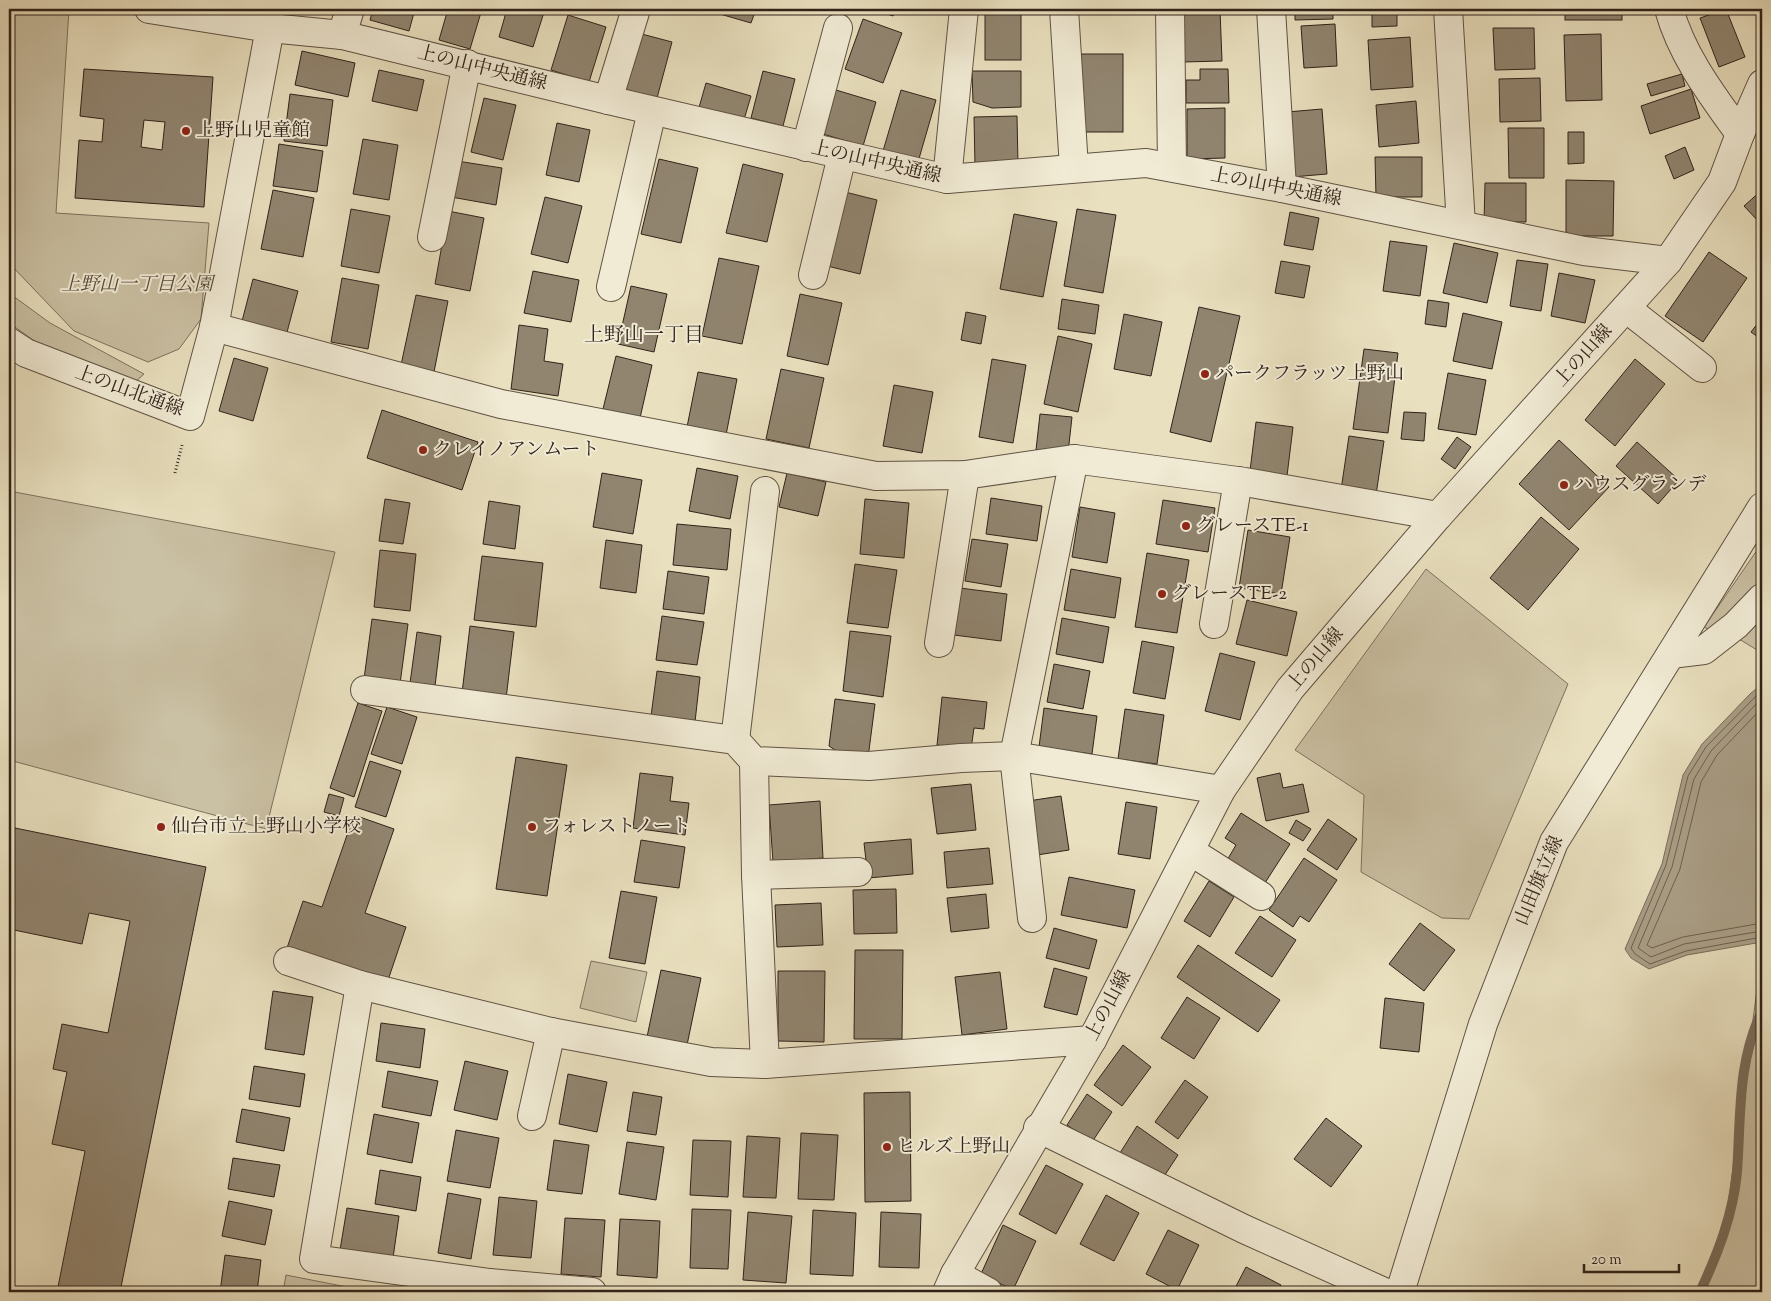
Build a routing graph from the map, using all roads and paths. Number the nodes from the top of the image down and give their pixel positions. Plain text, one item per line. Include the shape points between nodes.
1 (149, 9) edge
2 (350, 9) edge
3 (636, 9) edge
4 (964, 9) edge
5 (1064, 9) edge
6 (1170, 9) edge
7 (1270, 9) edge
8 (1448, 9) edge
9 (1669, 9) edge
10 (270, 28) junction
11 (838, 28) dead end
12 (342, 35) junction
13 (466, 64) junction
14 (1762, 84) edge
15 (608, 100) junction
16 (652, 111) junction
17 (1740, 134) junction
18 (806, 147) junction
19 (842, 156) junction
20 (1172, 167) junction
21 (1074, 168) junction
22 (947, 180) junction
23 (1282, 188) junction
24 (1461, 225) junction
25 (432, 237) dead end
26 (1668, 261) junction
27 (813, 275) dead end
28 (611, 287) dead end
29 (1626, 308) junction
30 (214, 327) junction
31 (9, 342) edge
32 (1702, 368) dead end
33 (1074, 459) junction
34 (965, 475) junction
35 (1238, 481) junction
36 (765, 491) dead end
37 (1762, 507) edge
38 (1438, 516) junction
39 (1762, 598) edge
40 (1214, 624) dead end
41 (939, 643) dead end
42 (1671, 654) junction
43 (365, 690) dead end
44 (735, 740) junction
45 (1014, 756) junction
46 (754, 761) junction
47 (1221, 790) junction
48 (1190, 850) junction
49 (858, 872) dead end
50 (756, 875) junction
51 (1261, 896) dead end
52 (1032, 918) dead end
53 (288, 961) dead end
54 (360, 985) junction
55 (551, 1032) junction
56 (1092, 1040) junction
57 (765, 1064) junction
58 (532, 1116) dead end
59 (1038, 1128) junction
60 (951, 1283) edge
61 (592, 1292) edge
62 (988, 1292) edge
63 (1384, 1292) edge
64 (1400, 1292) edge

1 - 10 street, 上の山中央通線
2 - 12 street
3 - 15 street
4 - 22 street
5 - 21 street
6 - 20 street
7 - 23 street
8 - 24 street
9 - 17 street via 1702,82
10 - 12 street, 上の山中央通線
10 - 30 street, 上の山北通線
11 - 18 street
12 - 13 street, 上の山中央通線
13 - 15 street, 上の山中央通線
13 - 25 street
14 - 17 street, 上の山線
15 - 16 street, 上の山中央通線
16 - 18 street, 上の山中央通線
16 - 28 street
17 - 26 street, 上の山線 via 1722,182
18 - 19 street, 上の山中央通線
19 - 22 street, 上の山中央通線
19 - 27 street
20 - 21 street, 上の山中央通線 via 1146,163
20 - 23 street, 上の山中央通線
21 - 22 street, 上の山中央通線
23 - 24 street, 上の山中央通線
24 - 26 street, 上の山中央通線 via 1584,252
26 - 29 street, 上の山線
29 - 32 street
29 - 38 street, 上の山線
30 - 31 street, 上の山北通線 via 190,416 26,353
30 - 34 street via 501,404 876,476
33 - 34 street
33 - 35 street
33 - 45 street
34 - 41 street
35 - 38 street
35 - 40 street
36 - 44 street
37 - 42 street, 山田旗立線
38 - 47 street, 上の山線 via 1290,689
39 - 42 street via 1736,625 1704,650
42 - 64 street, 山田旗立線 via 1554,842 1483,1024
43 - 44 street
44 - 46 street
45 - 46 street via 869,766
45 - 47 street
45 - 52 street
46 - 50 street
47 - 48 street, 上の山線
48 - 51 street
48 - 56 street, 上の山線
49 - 50 street
50 - 57 street
53 - 54 street
54 - 55 street
54 - 61 street via 314,1259 490,1283
55 - 57 street via 711,1062
55 - 58 street
56 - 57 street
56 - 59 street, 上の山線
59 - 60 street, 上の山線
59 - 63 street via 1244,1229
60 - 62 street

